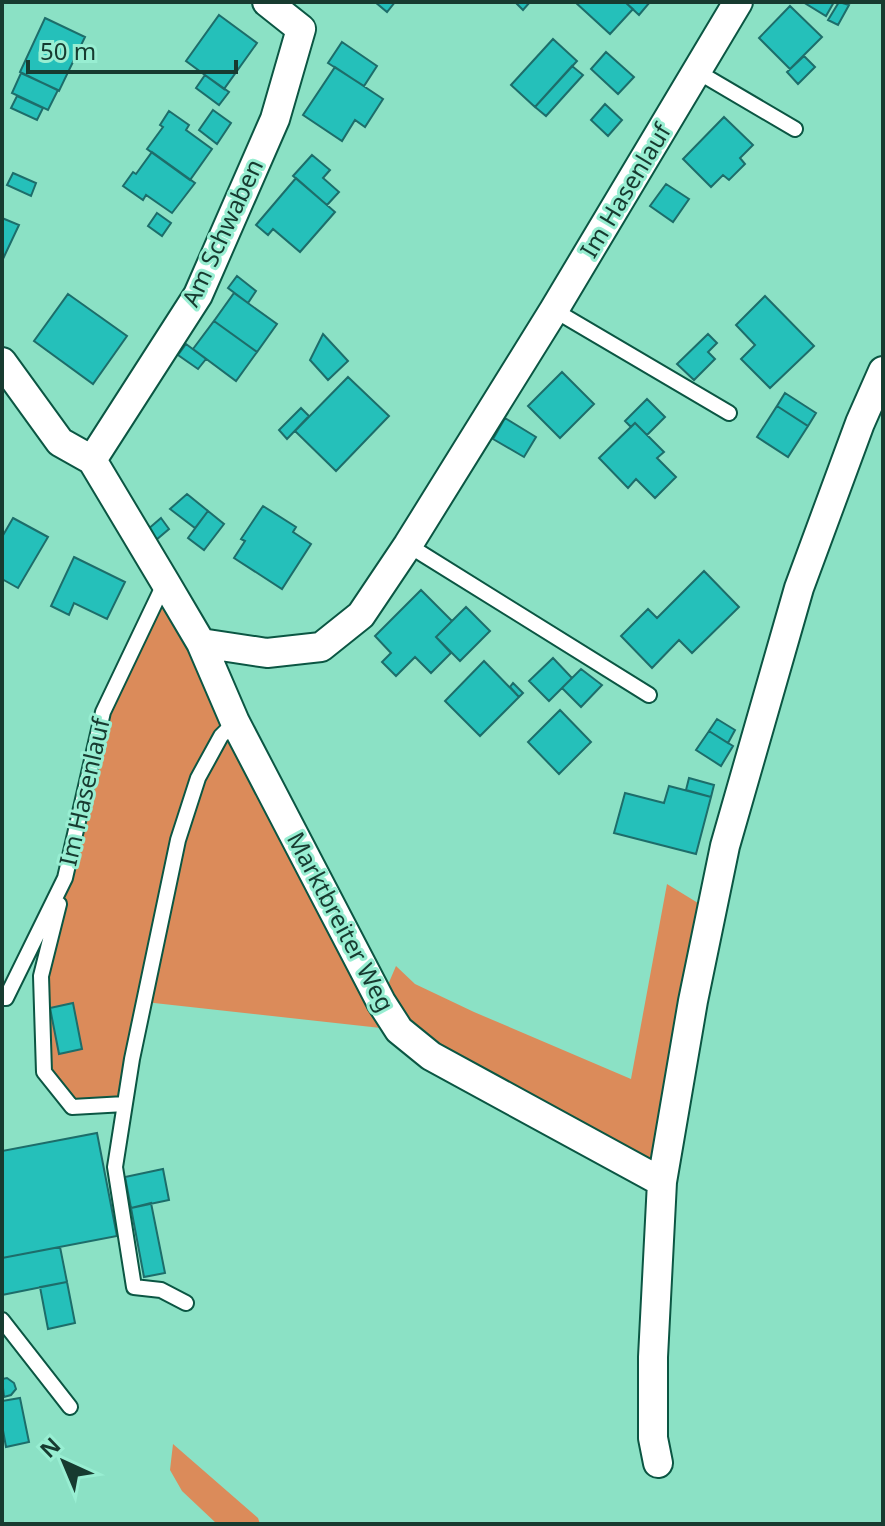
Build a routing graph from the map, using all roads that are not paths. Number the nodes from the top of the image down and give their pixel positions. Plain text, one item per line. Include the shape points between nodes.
1 (267, 2) edge
2 (738, 2) edge
3 (698, 72) junction
4 (795, 129) dead end
5 (554, 310) junction
6 (2, 362) edge
7 (883, 371) edge
8 (729, 413) dead end
9 (92, 460) junction
10 (408, 545) junction
11 (165, 582) junction
12 (201, 643) junction
13 (649, 695) dead end
14 (235, 722) junction
15 (65, 878) junction
16 (2, 998) edge
17 (125, 1104) junction
18 (662, 1182) junction
19 (186, 1303) dead end
20 (2, 1320) edge
21 (70, 1407) dead end
22 (658, 1463) dead end

1 - 9 street, Am Schwaben via 301,29 275,119 198,295
2 - 3 street, Im Hasenlauf
3 - 4 lane
3 - 5 street, Im Hasenlauf
5 - 8 lane
5 - 10 street, Im Hasenlauf
6 - 9 street, Marktbreiter Weg via 60,442
7 - 18 street via 799,588 725,846
9 - 11 street, Marktbreiter Weg
10 - 12 street, Im Hasenlauf via 361,615 321,647 267,653
10 - 13 lane
11 - 12 street, Marktbreiter Weg
11 - 15 lane, Im Hasenlauf via 103,712
12 - 14 street, Marktbreiter Weg
14 - 17 lane via 198,778 178,840
14 - 18 street, Marktbreiter Weg via 399,1030 431,1056
15 - 16 lane, Im Hasenlauf
15 - 17 lane via 41,976 44,1072 72,1107
17 - 19 lane via 115,1167 134,1287 161,1290
18 - 22 street via 653,1357
20 - 21 lane

